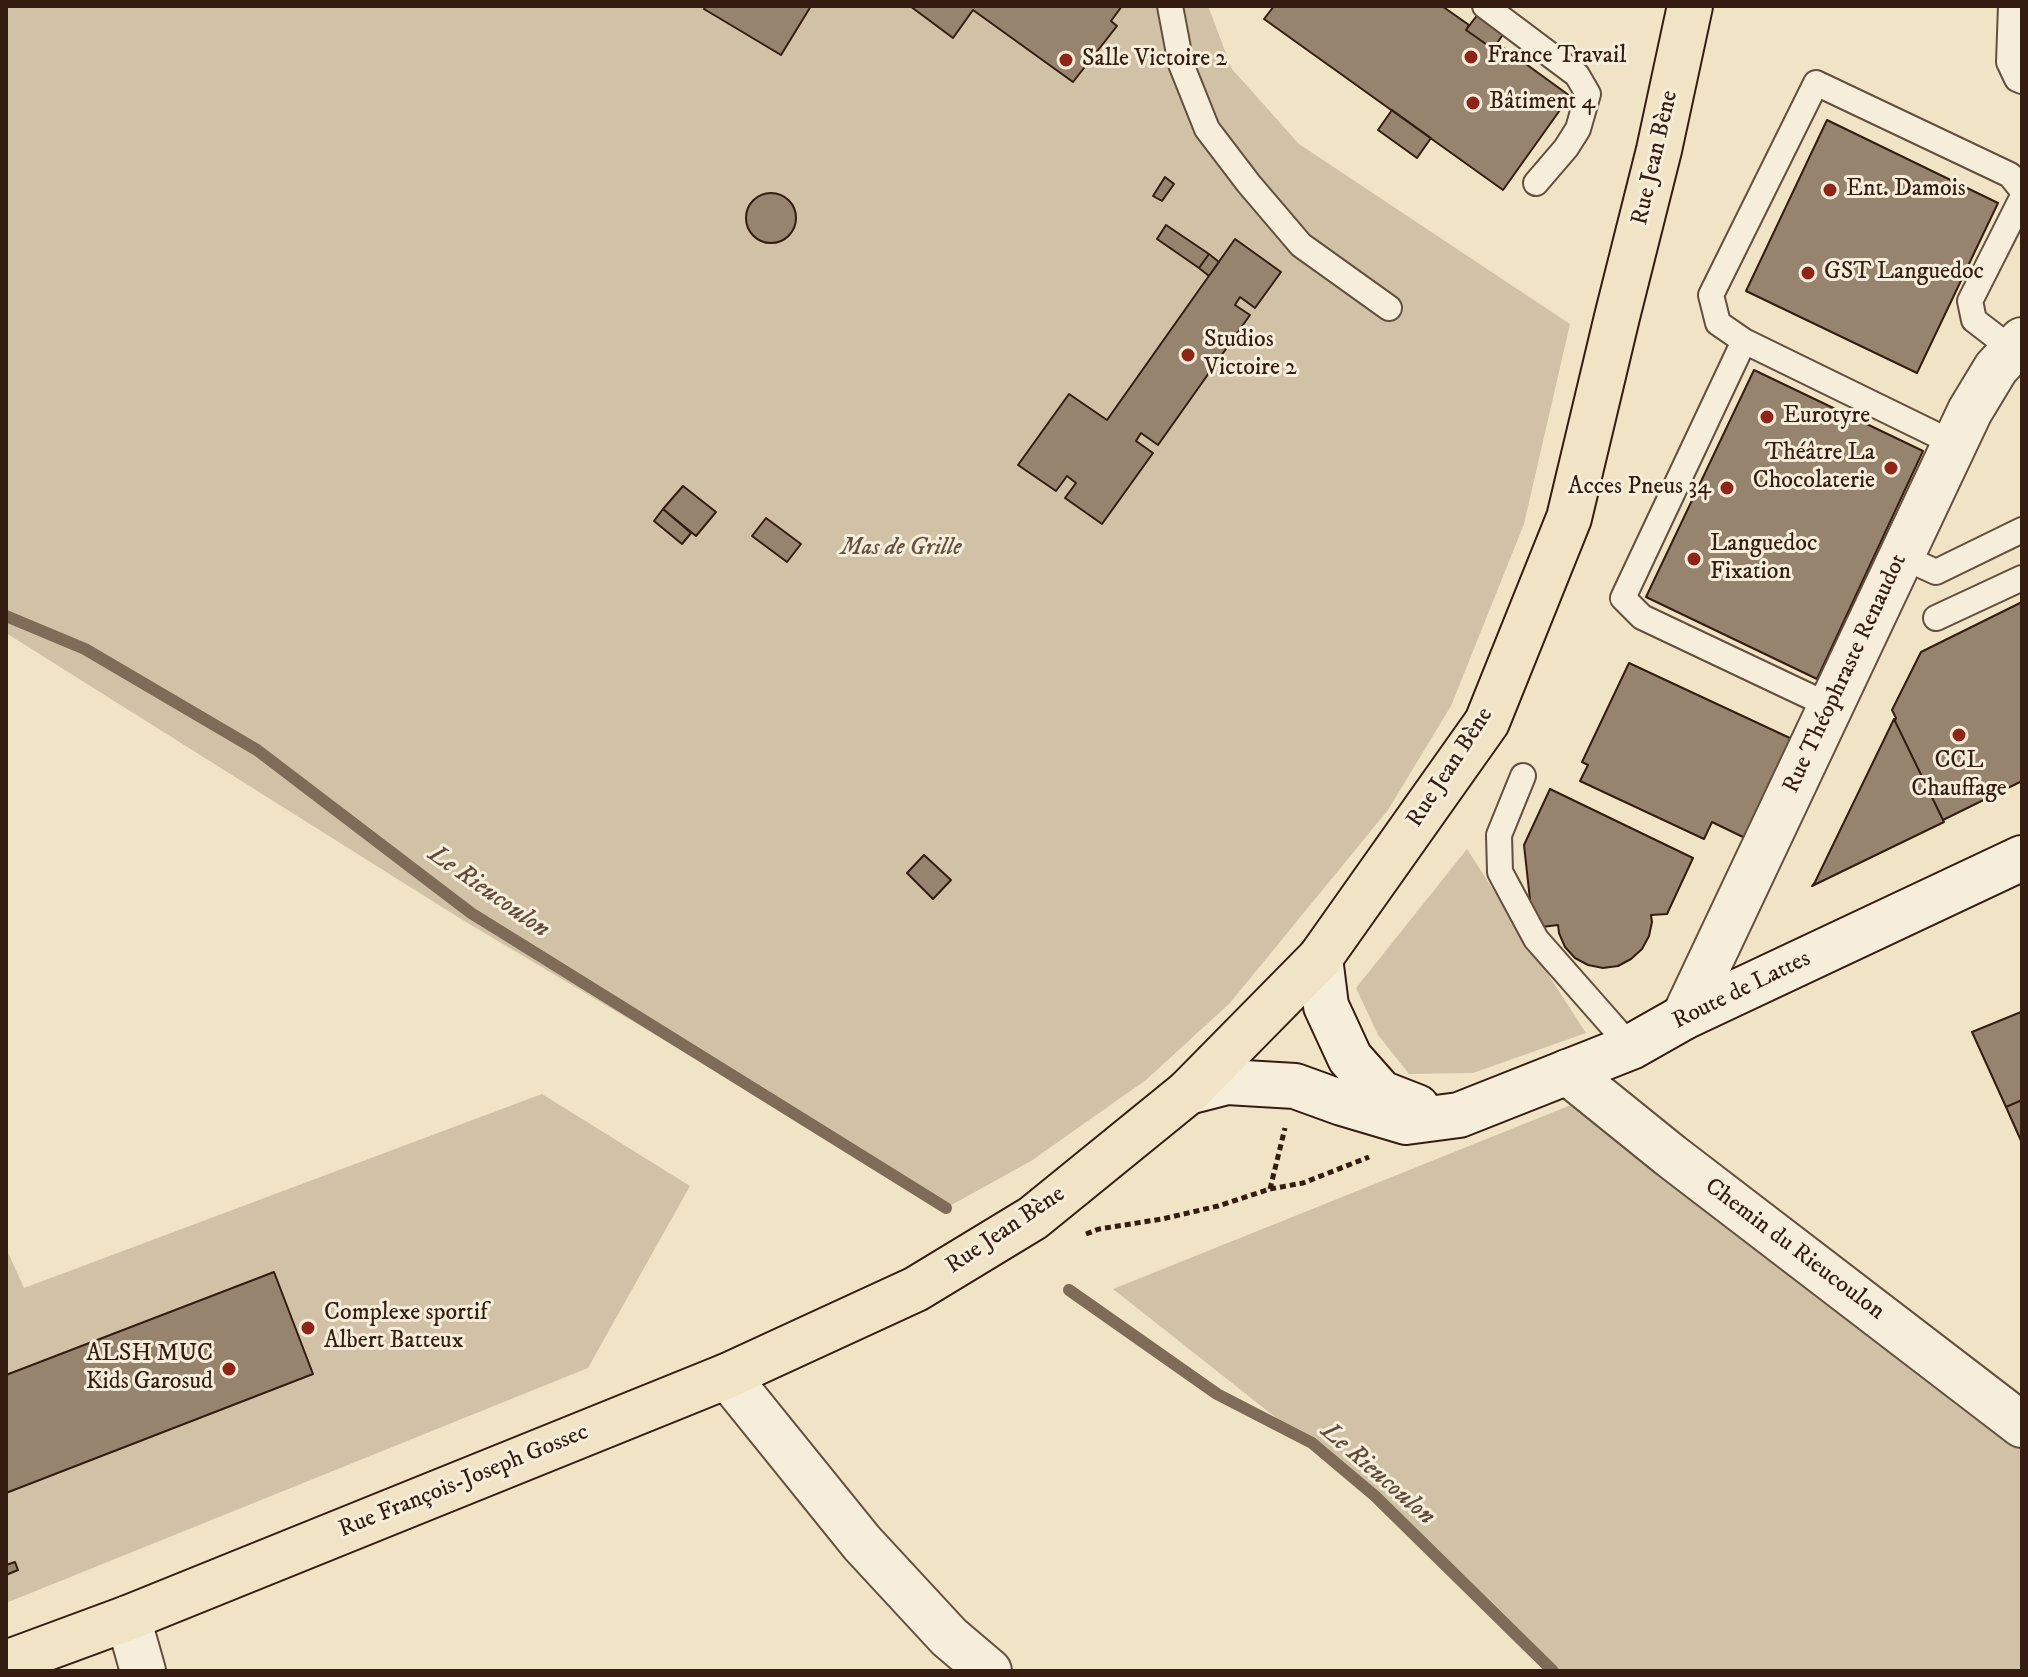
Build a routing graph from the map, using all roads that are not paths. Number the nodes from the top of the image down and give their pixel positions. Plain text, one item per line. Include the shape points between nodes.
1 (1170, 6) edge
2 (1485, 6) edge
3 (1690, 6) edge
4 (2011, 6) edge
5 (2022, 81) edge
6 (1536, 183) dead end
7 (2022, 190) edge
8 (2022, 198) edge
9 (1389, 308) dead end
10 (1744, 341) junction
11 (2017, 345) edge
12 (1955, 444) junction
13 (2022, 530) edge
14 (1901, 556) junction
15 (2022, 578) edge
16 (1936, 618) dead end
17 (1830, 706) junction
18 (1523, 776) dead end
19 (2022, 858) edge
20 (1320, 958) junction
21 (1684, 1017) junction
22 (1631, 1047) junction
23 (1567, 1072) junction
24 (1188, 1092) junction
25 (1459, 1115) junction
26 (916, 1289) joint
27 (727, 1376) junction
28 (2022, 1425) edge
29 (128, 1618) junction
30 (6, 1663) edge
31 (143, 1671) edge
32 (989, 1671) edge

1 - 9 lane via 1181,64 1207,129 1301,245
2 - 6 lane via 1577,75 1588,94 1578,129
3 - 20 main road, Rue Jean Bène via 1569,518 1487,722
4 - 5 lane via 2009,62
7 - 10 lane via 2010,175 1816,83 1711,295 1718,323
8 - 11 lane via 1970,301 1974,320
10 - 12 lane
10 - 17 lane via 1623,598 1642,617
11 - 12 street, Rue Théophraste Renaudot via 1996,368
12 - 14 street, Rue Théophraste Renaudot
13 - 14 lane via 1936,572
14 - 17 street, Rue Théophraste Renaudot
15 - 16 lane
17 - 21 street, Rue Théophraste Renaudot
18 - 22 lane via 1499,835 1500,872 1536,939
19 - 21 street, Route de Lattes
20 - 24 main road, Rue Jean Bène
20 - 25 street via 1326,1006 1350,1058 1381,1093 1425,1110
21 - 22 street, Route de Lattes
22 - 23 street, Route de Lattes
23 - 25 street, Route de Lattes
23 - 28 street, Chemin du Rieucoulon
24 - 25 street, Route de Lattes via 1227,1082 1295,1086 1406,1122
24 - 26 main road, Rue Jean Bène via 1033,1218
26 - 27 main road, Rue François-Joseph Gossec
27 - 29 main road, Rue François-Joseph Gossec
27 - 32 street via 862,1543 949,1637
29 - 30 main road, Rue François-Joseph Gossec
29 - 31 street

